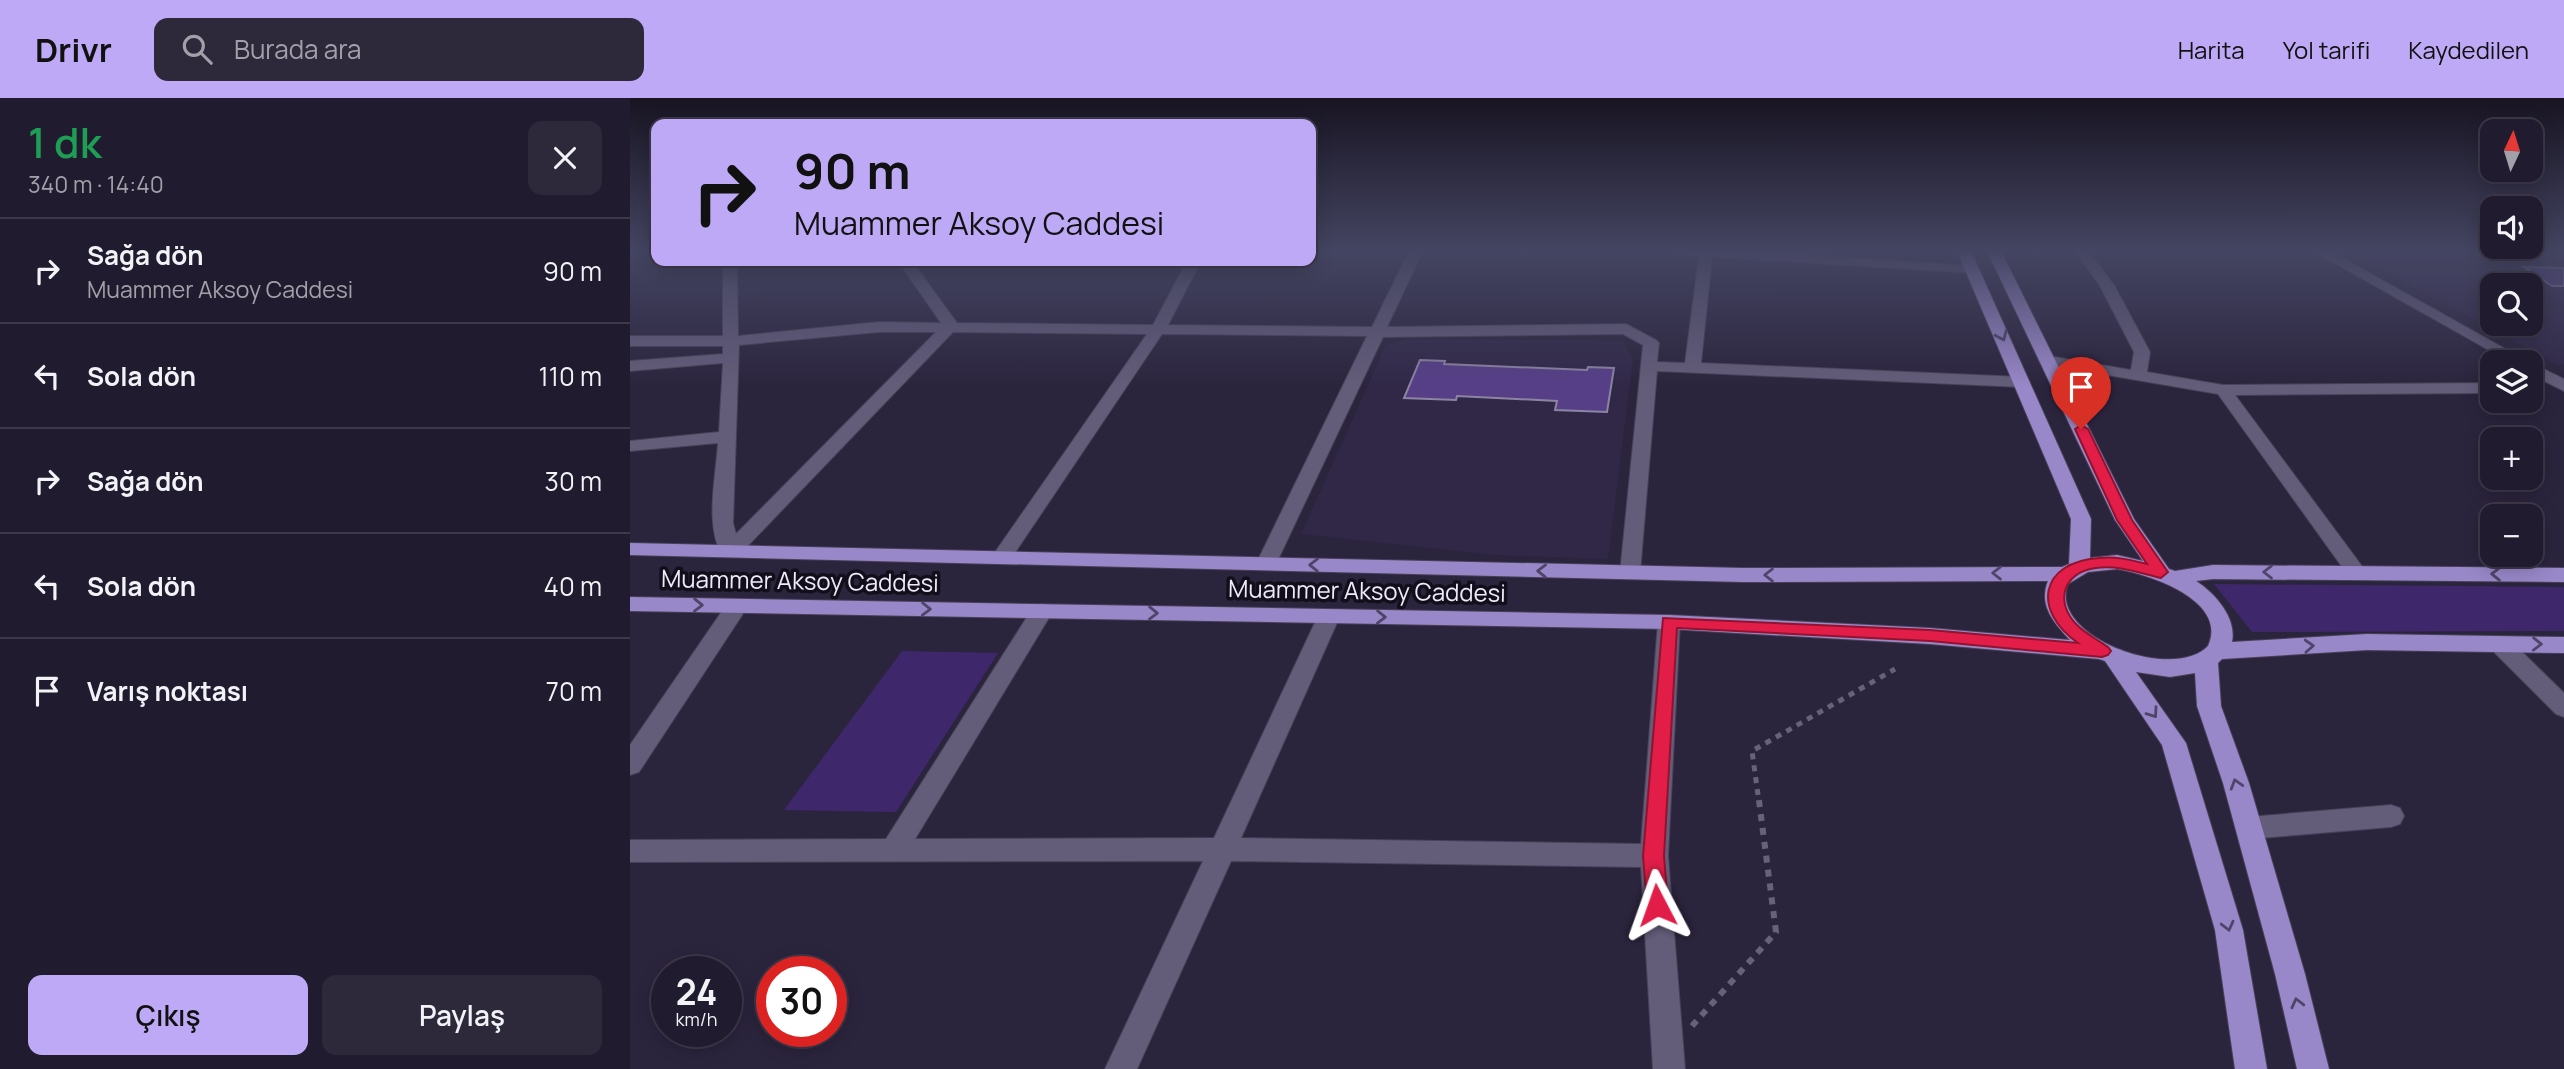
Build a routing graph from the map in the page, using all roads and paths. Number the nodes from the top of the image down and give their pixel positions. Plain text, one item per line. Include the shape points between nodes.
1 (730, 296) edge
2 (930, 296) edge
3 (1175, 296) edge
4 (1394, 296) edge
5 (1701, 296) edge
6 (1984, 296) edge
7 (2017, 296) edge
8 (2113, 296) edge
9 (2401, 296) edge
10 (951, 326) junction
11 (1157, 331) junction
12 (1377, 332) junction
13 (630, 341) edge
14 (668, 341) junction
15 (731, 350) junction
16 (2499, 350) edge
17 (2049, 361) junction
18 (1649, 366) junction
19 (631, 367) edge
20 (1692, 368) junction
21 (2543, 374) edge
22 (2138, 377) junction
23 (2022, 383) junction
24 (2564, 386) edge
25 (2543, 387) edge
26 (2480, 388) edge
27 (2223, 390) junction
28 (727, 437) junction
29 (630, 446) edge
30 (630, 549) edge
31 (730, 552) junction
32 (1001, 558) junction
33 (1266, 564) junction
34 (2072, 570) junction
35 (1630, 573) junction
36 (2357, 573) junction
37 (2167, 575) junction
38 (2564, 575) edge
39 (630, 604) edge
40 (737, 606) junction
41 (1042, 611) junction
42 (1329, 616) junction
43 (1669, 622) junction
44 (2500, 644) junction
45 (2564, 645) edge
46 (2108, 654) junction
47 (2211, 656) junction
48 (1895, 668) dead end
49 (2564, 708) edge
50 (630, 765) edge
51 (2391, 816) dead end
52 (2249, 828) junction
53 (1223, 849) junction
54 (894, 850) junction
55 (630, 851) edge
56 (1654, 856) junction
57 (1669, 1061) edge
58 (1121, 1069) edge
59 (2251, 1069) edge
60 (2313, 1069) edge

1 - 15 street
2 - 10 street
3 - 11 street
4 - 12 street
5 - 20 street
6 -> 23 main road
7 - 17 main road
8 - 22 street via 2142,352
9 - 16 street
10 - 11 street
10 - 15 street via 880,327
10 - 31 street
11 - 12 street
11 - 32 street
12 - 18 street via 1626,329 1651,343
12 - 33 street
13 - 14 street
14 - 15 street
14 - 19 street
15 - 19 street
15 - 28 street
17 - 22 street
17 - 37 main road via 2125,520
18 - 20 street
18 - 35 street
20 - 23 street
21 - 24 street
22 - 27 street
23 - 34 main road via 2081,519
24 - 25 street
26 - 27 street
27 - 36 street
28 - 29 street
28 - 31 street via 723,523
30 - 31 main road, Muammer Aksoy Caddesi
31 - 32 main road, Muammer Aksoy Caddesi
32 - 33 main road, Muammer Aksoy Caddesi
35 -> 33 main road, Muammer Aksoy Caddesi
34 -> 35 main road, Muammer Aksoy Caddesi
34 - 37 main road, Muammer Aksoy Caddesi via 2117,562
34 - 46 main road via 2056,586 2054,600 2060,615 2072,631
36 -> 37 main road
38 -> 36 main road
37 - 47 main road via 2195,591 2217,616 2222,640
39 -> 40 main road, Muammer Aksoy Caddesi
40 -> 41 main road, Muammer Aksoy Caddesi
40 - 50 street
41 -> 42 main road, Muammer Aksoy Caddesi
41 - 54 street
42 -> 43 main road, Muammer Aksoy Caddesi
42 - 53 street
43 - 46 main road, Muammer Aksoy Caddesi via 1930,636
43 - 56 street
44 -> 45 main road
47 -> 44 main road via 2367,642
44 - 49 street
46 - 47 main road via 2165,668 2188,666
46 -> 59 main road via 2174,743 2230,930
52 -> 47 main road via 2210,705
48 - 57 path via 1752,751 1776,932
51 - 52 street
60 -> 52 main road
53 - 54 street
53 - 56 street
53 - 58 street
54 - 55 street
56 - 57 street

